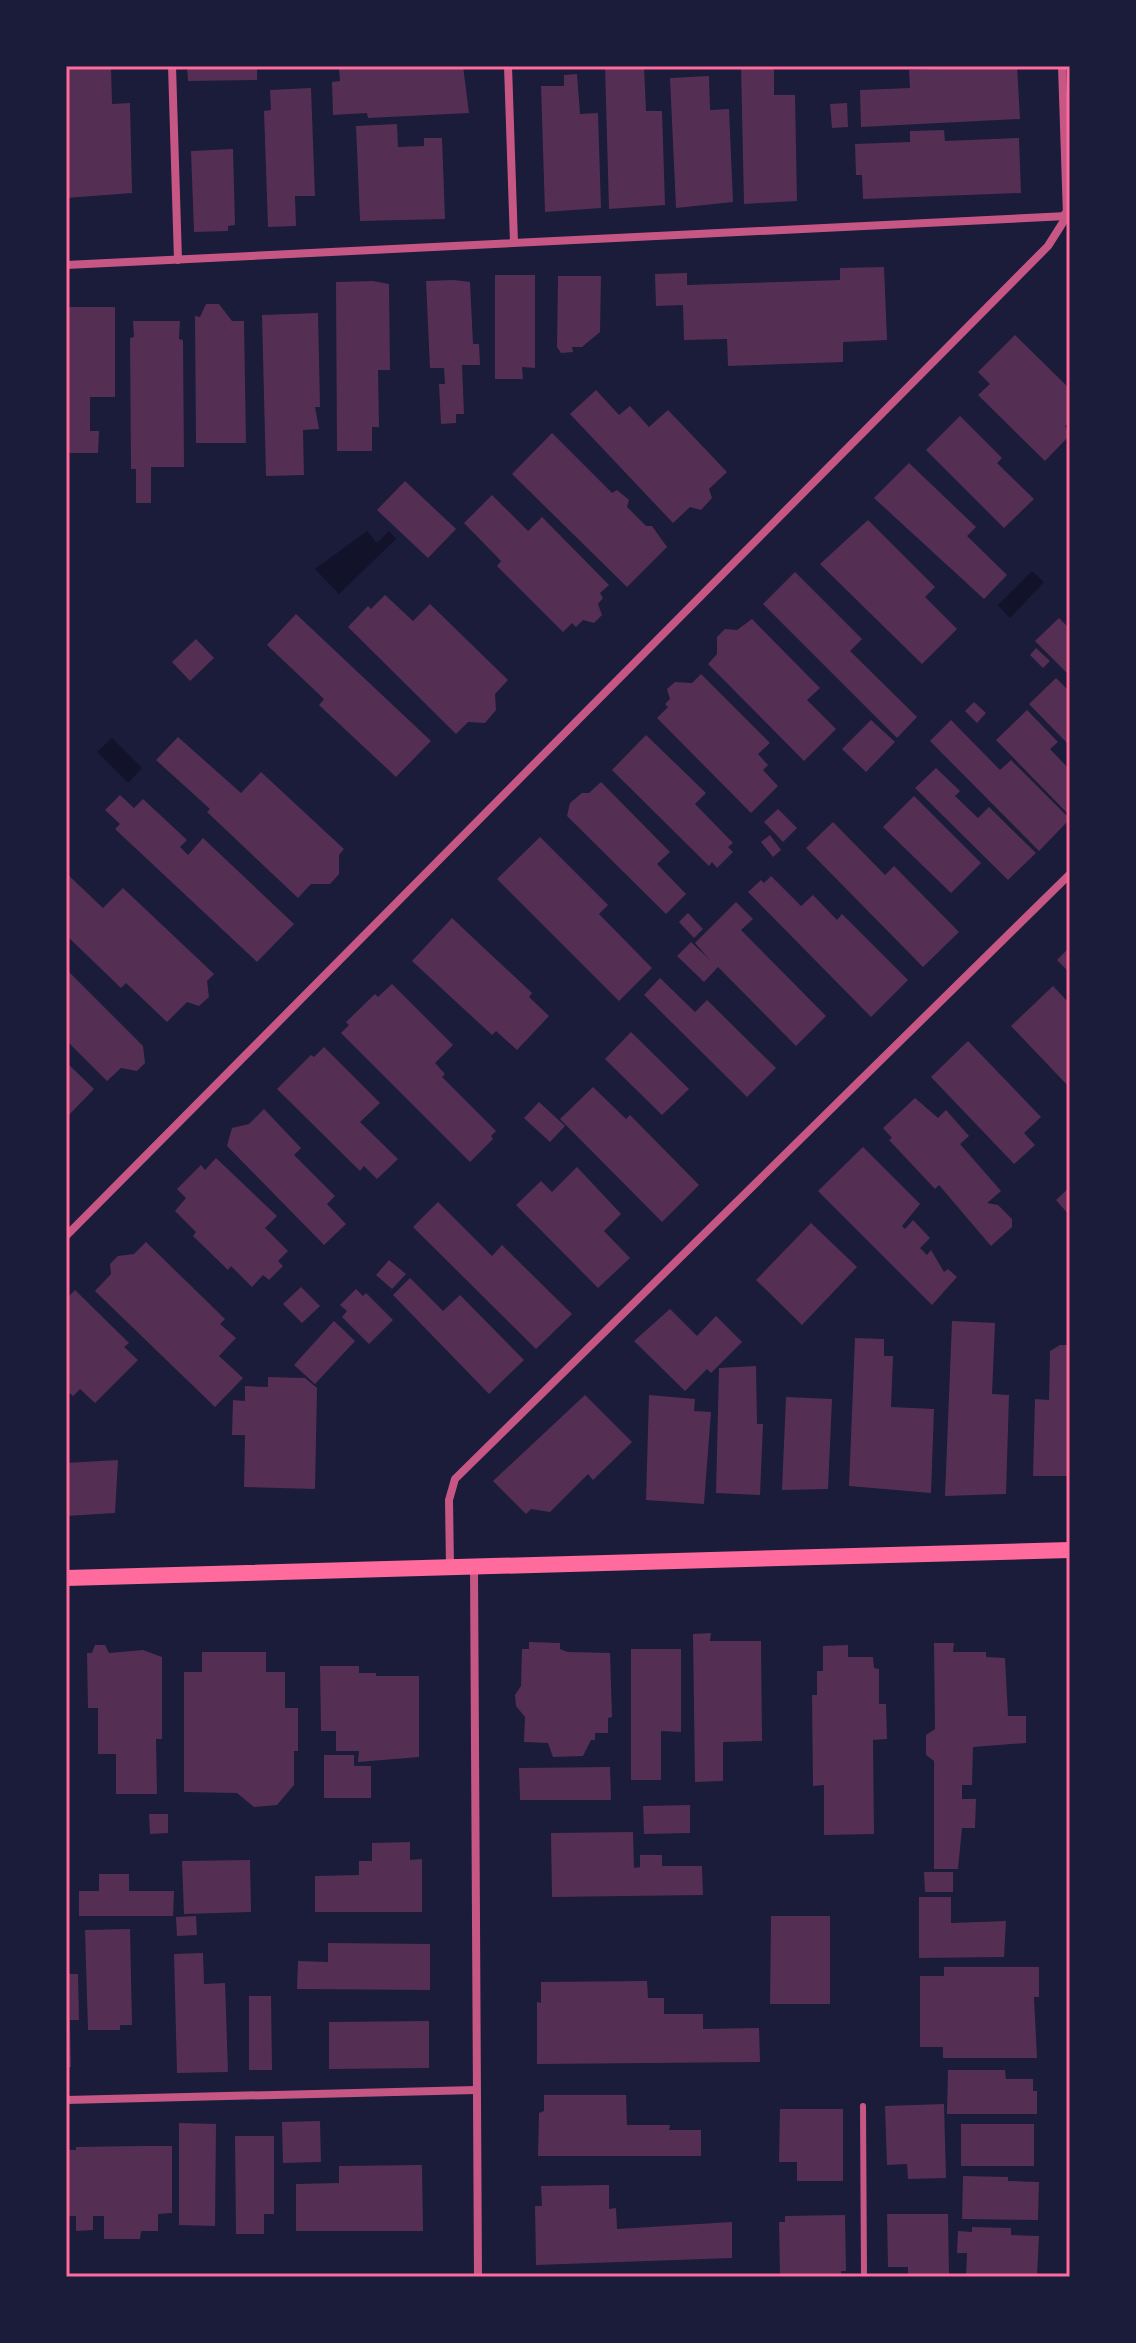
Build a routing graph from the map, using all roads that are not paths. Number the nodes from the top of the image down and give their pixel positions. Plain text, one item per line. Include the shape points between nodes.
1 (172, 66) edge
2 (508, 66) edge
3 (1062, 66) edge
4 (1068, 216) edge
5 (514, 243) junction
6 (178, 260) junction
7 (66, 265) edge
8 (1070, 874) edge
9 (66, 1236) edge
10 (1070, 1550) edge
11 (474, 1566) junction
12 (450, 1567) junction
13 (66, 1578) edge
14 (476, 2090) junction
15 (66, 2100) edge
16 (863, 2106) dead end
17 (478, 2277) edge
18 (864, 2277) edge

1 - 6 street
2 - 5 street
3 - 4 street
4 - 5 street
4 - 9 street via 1048,246
5 - 6 street
6 - 7 street
8 - 12 street via 455,1479 449,1500
10 - 11 main road
11 - 12 main road
11 - 14 street
12 - 13 main road
14 - 15 street
14 - 17 street
16 - 18 lane

